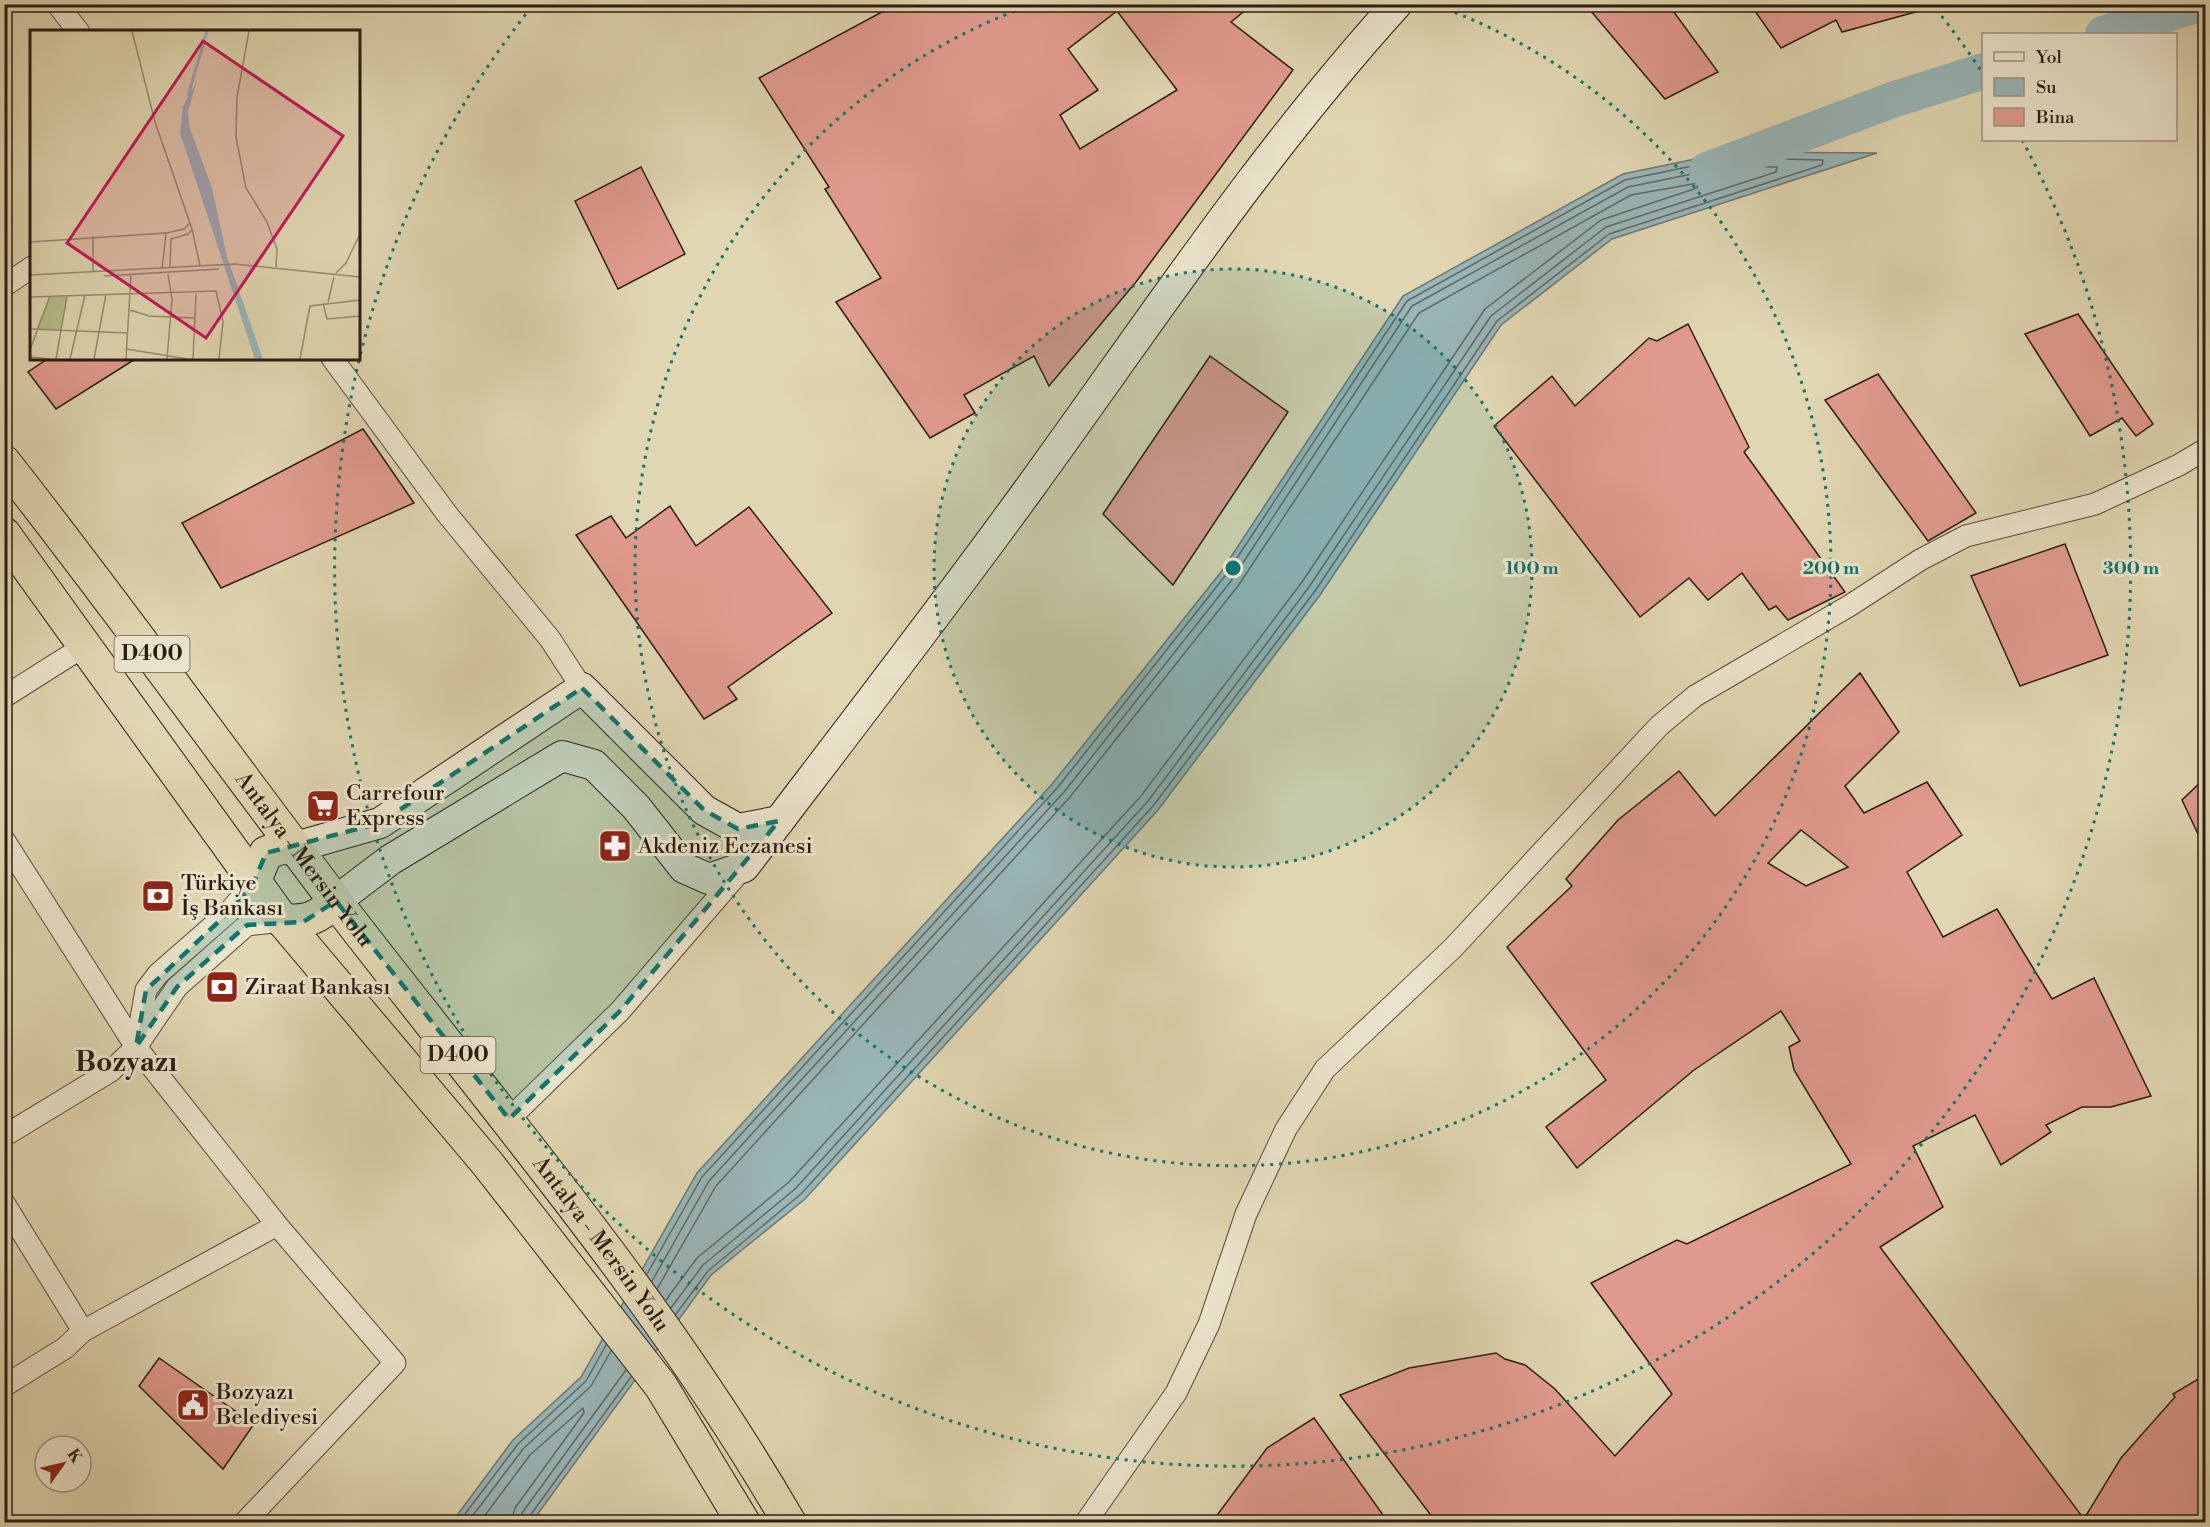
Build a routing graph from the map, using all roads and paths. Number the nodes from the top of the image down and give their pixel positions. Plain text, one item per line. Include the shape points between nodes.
1 (57, 4) edge
2 (1397, 4) edge
3 (77, 30) edge
4 (30, 268) edge
5 (4, 286) edge
6 (333, 360) edge
7 (2205, 449) edge
8 (4, 462) edge
9 (4, 534) edge
10 (86, 645) junction
11 (582, 688) junction
12 (4, 697) edge
13 (779, 820) junction
14 (4, 840) edge
15 (296, 847) junction
16 (744, 867) junction
17 (254, 882) junction
18 (336, 901) junction
19 (283, 921) junction
20 (136, 1047) junction
21 (509, 1119) junction
22 (4, 1136) edge
23 (4, 1203) edge
24 (277, 1225) junction
25 (83, 1331) junction
26 (4, 1386) edge
27 (245, 1522) edge
28 (743, 1522) edge
29 (789, 1522) edge
30 (1086, 1522) edge

1 - 3 street
2 - 13 street via 1360,45 1189,264 1028,490
4 - 5 street
6 - 11 street via 447,514 550,639
7 - 30 street via 2095,504 1966,536 1695,696 1659,726 1453,948 1325,1069 1286,1129 1246,1214 1209,1324 1176,1393
8 - 15 highway, Antalya - Mersin Yolu / D400
9 - 10 highway, Antalya - Mersin Yolu / D400
10 - 12 street
10 - 17 highway, Antalya - Mersin Yolu / D400
11 - 13 street via 704,810 738,830
11 - 15 street via 381,823
13 - 16 street
14 - 20 street
15 - 17 highway via 266,853
15 - 18 highway, Antalya - Mersin Yolu / D400
16 - 18 street via 709,879 684,867 636,807 594,765 562,756 390,860
16 - 21 street via 620,1011
17 - 19 highway, Antalya - Mersin Yolu / D400
17 - 20 street via 229,912 158,974 146,990
18 - 19 highway via 303,922
18 - 21 highway, Antalya - Mersin Yolu / D400
19 - 20 street via 247,925 177,987
19 - 28 highway, Antalya - Mersin Yolu / D400 via 487,1163 586,1288 661,1386
20 - 22 street via 111,1071
20 - 24 street
21 - 29 highway, Antalya - Mersin Yolu / D400 via 619,1263 688,1362
23 - 25 street
24 - 25 street
24 - 27 street via 394,1363
25 - 26 street via 65,1348

